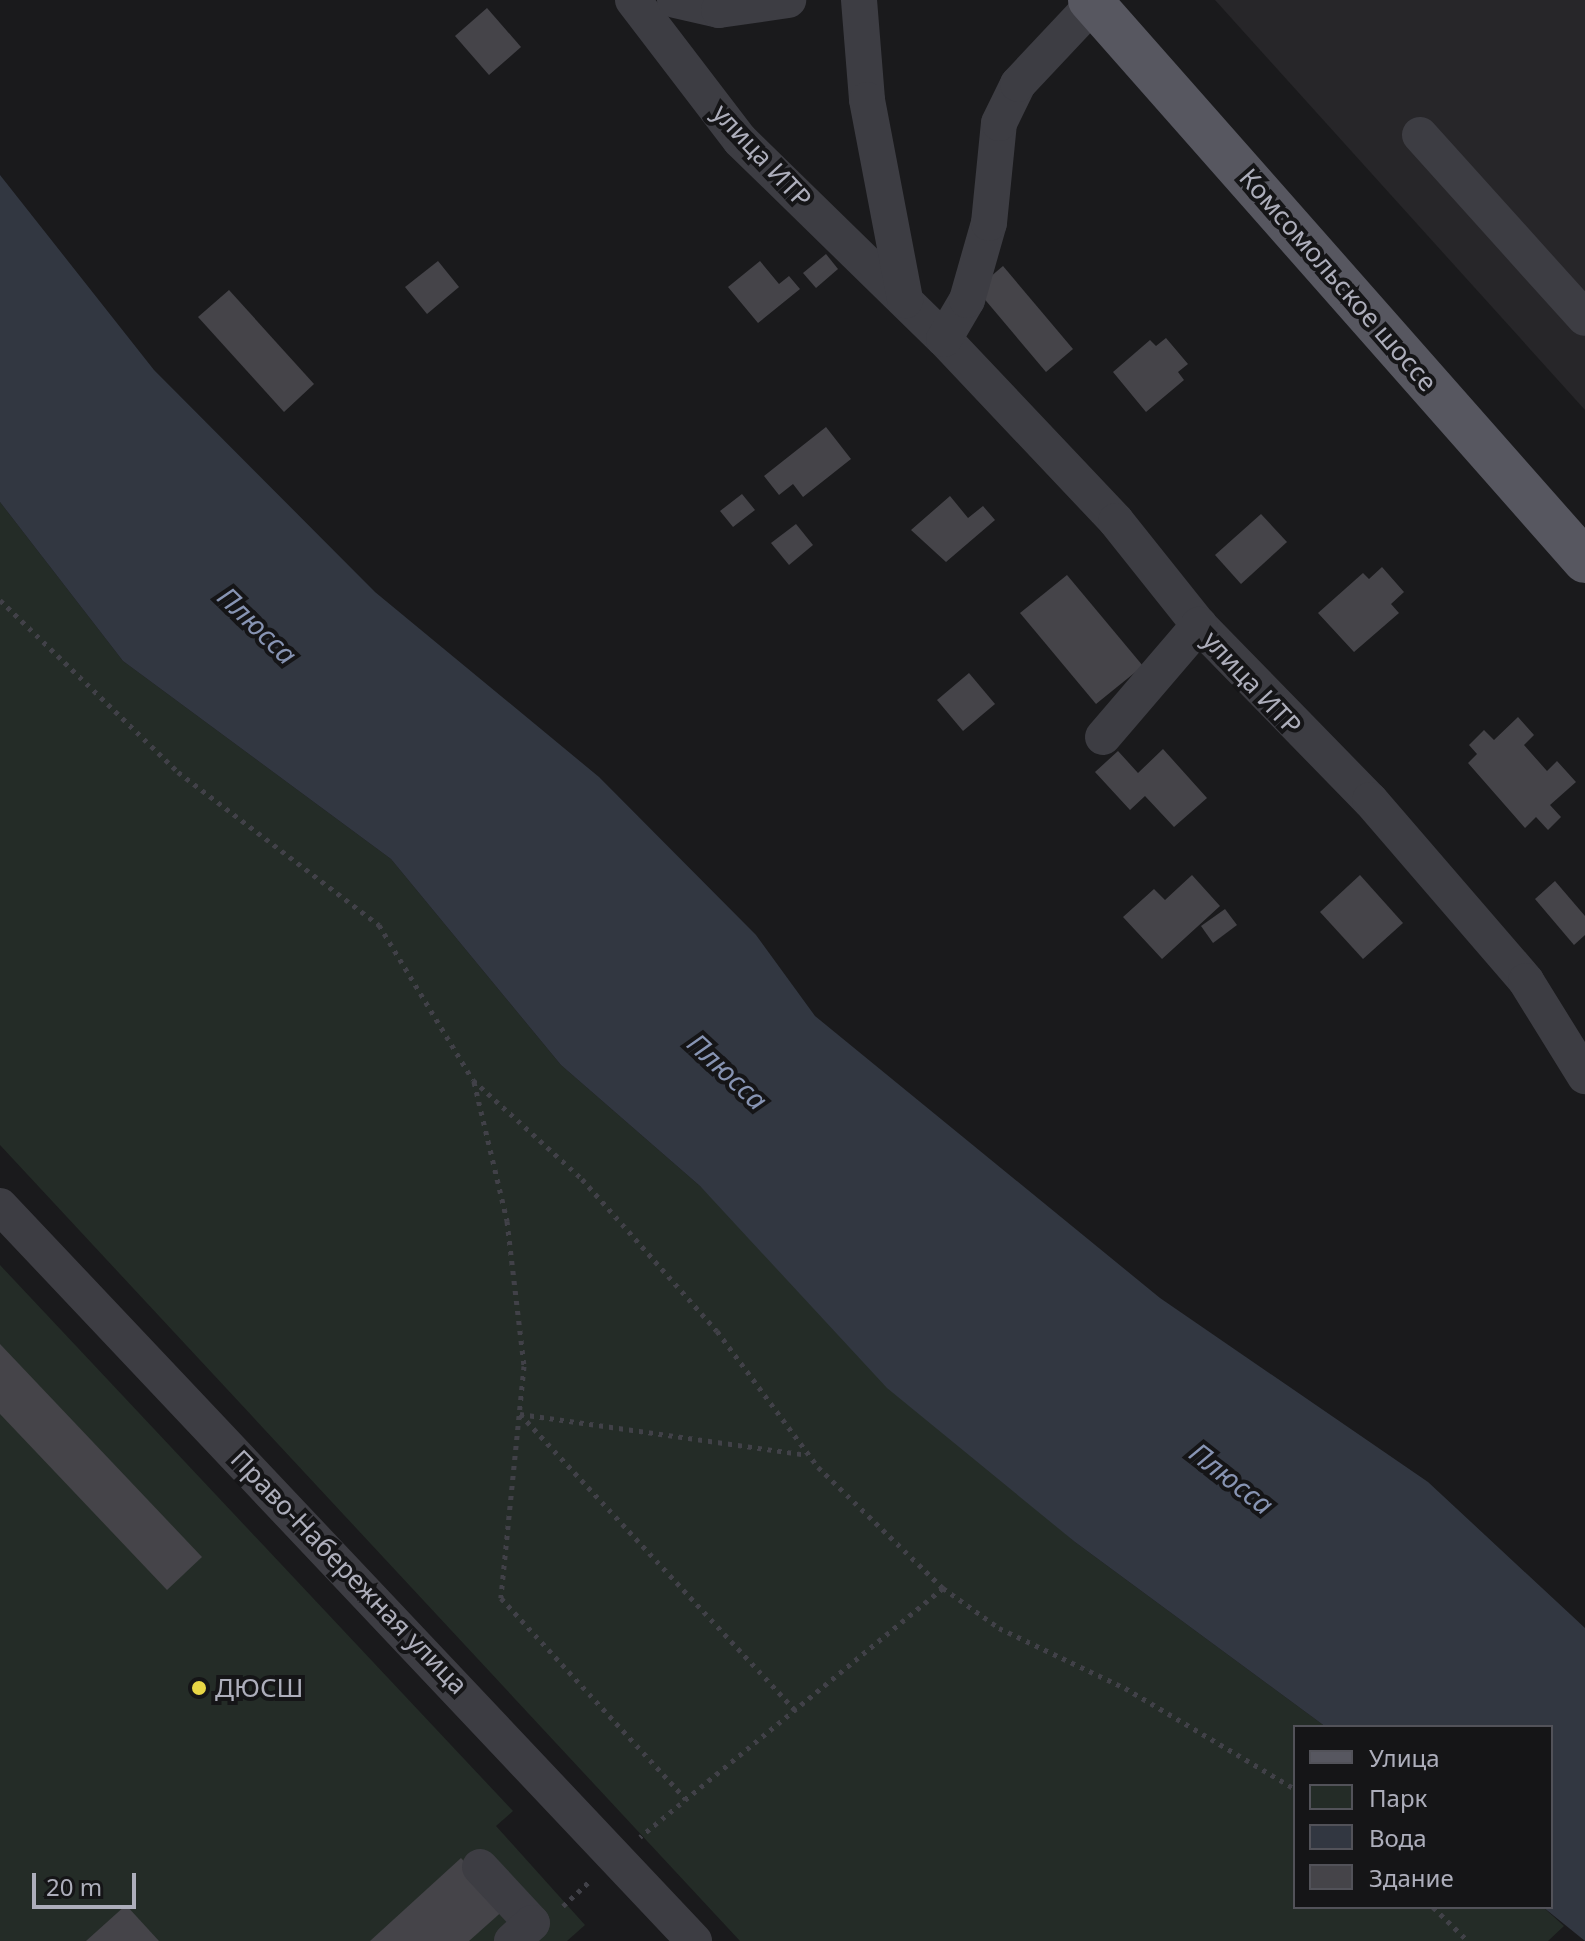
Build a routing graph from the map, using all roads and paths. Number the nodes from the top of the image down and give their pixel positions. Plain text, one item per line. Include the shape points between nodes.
1 (633, 0) edge
2 (675, 0) edge
3 (788, 0) edge
4 (859, 0) edge
5 (1094, 2) edge
6 (1420, 135) dead end
7 (905, 300) junction
8 (1585, 318) edge
9 (944, 339) junction
10 (1585, 561) edge
11 (0, 600) edge
12 (1199, 625) junction
13 (1103, 737) dead end
14 (1585, 1076) edge
15 (473, 1080) junction
16 (0, 1206) edge
17 (519, 1413) junction
18 (809, 1455) junction
19 (943, 1588) junction
20 (795, 1710) junction
21 (1293, 1788) edge
22 (686, 1799) junction
23 (618, 1855) junction
24 (480, 1867) dead end
25 (566, 1903) dead end
26 (1435, 1909) edge
27 (512, 1941) edge
28 (694, 1941) edge
29 (1468, 1941) edge

1 - 7 street, улица ИТР via 740,140
2 - 3 street via 719,10
4 - 7 street via 867,100
5 - 9 street via 1018,84 999,123 989,223 967,300
5 - 10 main road, Комсомольское шоссе
6 - 8 street
7 - 9 street, улица ИТР
9 - 12 street, улица ИТР via 1116,521
11 - 15 path via 178,772 379,925
12 - 13 street
12 - 14 street, улица ИТР via 1370,800 1526,981
15 - 17 path via 507,1221 524,1366
15 - 18 path via 592,1190 717,1331
16 - 23 street, Право-Набережная улица
17 - 18 path
17 - 20 path
17 - 22 path via 501,1598
18 - 19 path
19 - 20 path
19 - 21 path via 999,1628 1125,1688
20 - 22 path
22 - 23 path
23 - 25 path
23 - 28 street, Право-Набережная улица
24 - 27 street via 532,1923
26 - 29 path

